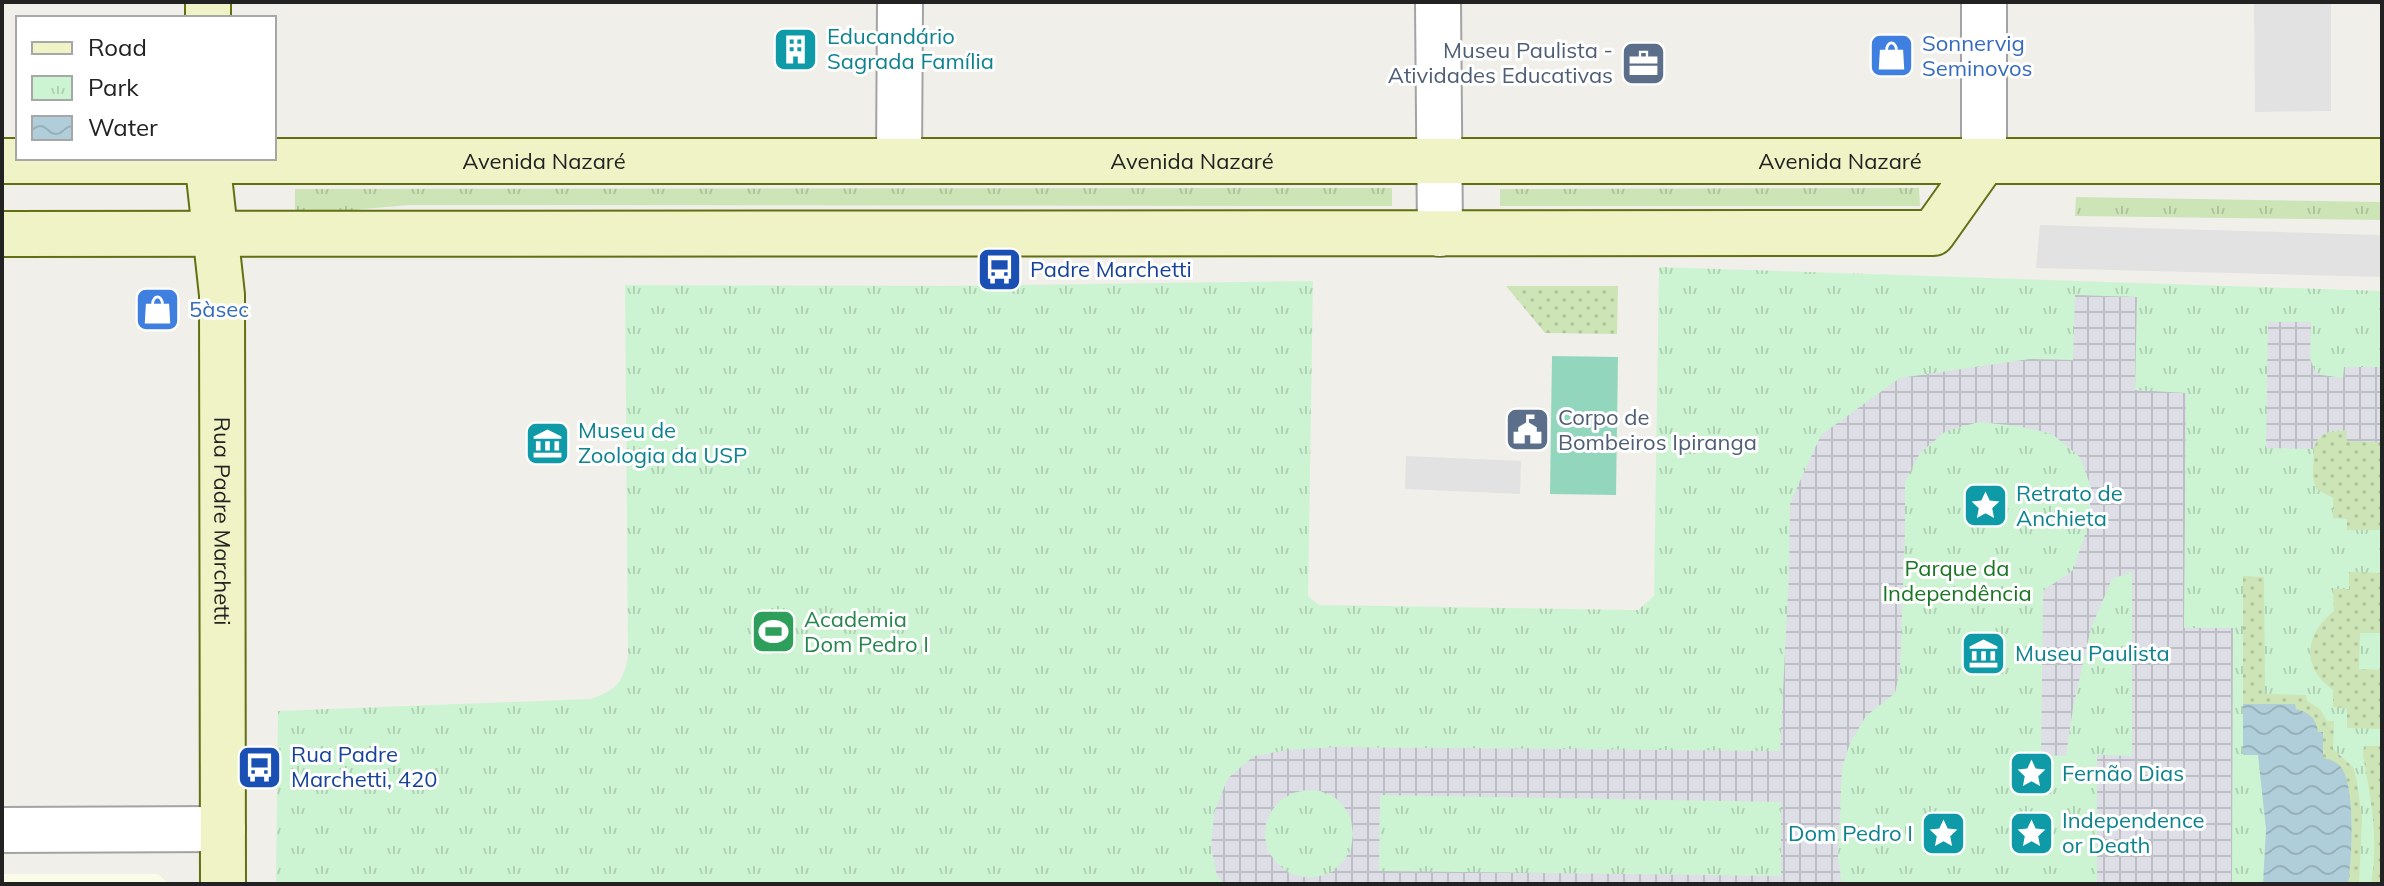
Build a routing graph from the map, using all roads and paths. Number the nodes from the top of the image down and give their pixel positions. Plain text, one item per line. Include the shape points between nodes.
1 (900, 2) edge
2 (1438, 2) edge
3 (1984, 2) edge
4 (207, 160) edge
5 (2, 161) edge
6 (899, 161) junction
7 (1438, 161) junction
8 (1984, 161) junction
9 (2382, 161) edge
10 (216, 233) junction
11 (2, 234) edge
12 (1440, 234) junction
13 (223, 829) junction
14 (2, 830) edge
15 (223, 884) edge

1 - 6 street
2 - 7 street
3 - 8 street
4 - 5 main road, Avenida Nazaré
4 - 6 main road, Avenida Nazaré
4 - 10 main road, Rua Padre Marchetti
6 - 7 main road, Avenida Nazaré
7 - 8 main road, Avenida Nazaré
7 - 12 street
8 - 9 main road, Avenida Nazaré
8 - 12 main road via 1933,233
10 - 11 main road
10 - 12 main road
10 - 13 main road, Rua Padre Marchetti via 222,310
13 - 14 street
13 - 15 main road, Rua Padre Marchetti

